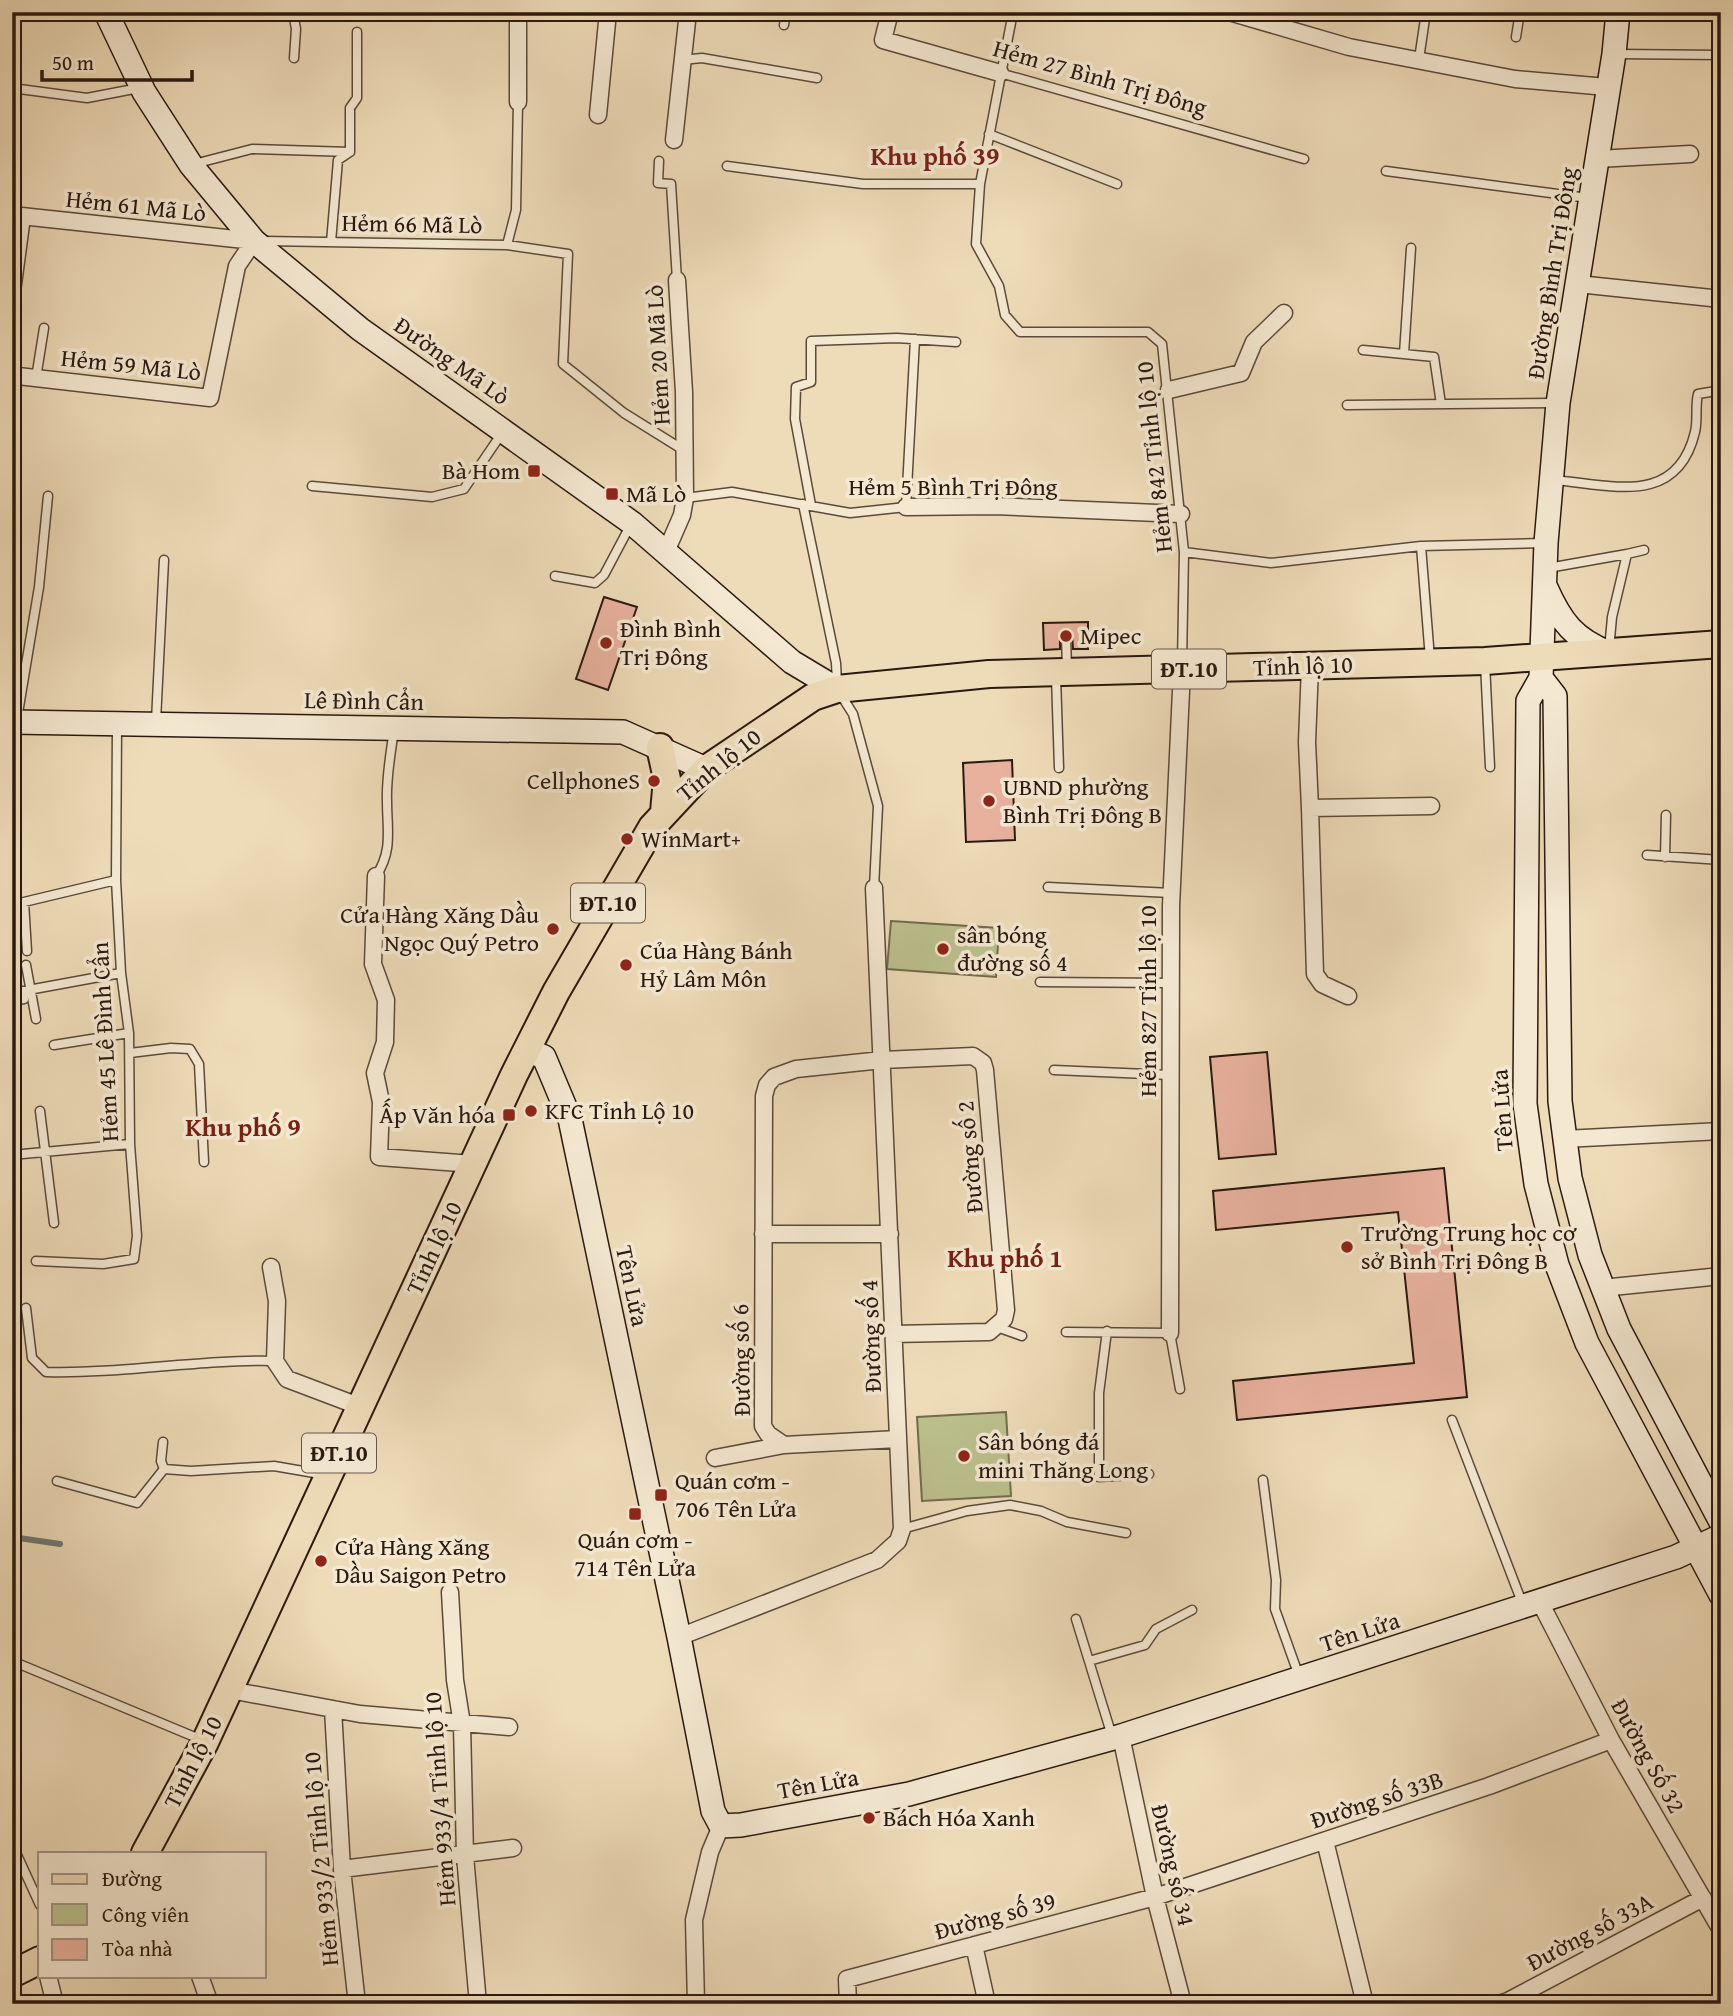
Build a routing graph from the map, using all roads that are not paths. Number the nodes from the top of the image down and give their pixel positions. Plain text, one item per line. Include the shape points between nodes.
1 (106, 12) edge
2 (293, 12) edge
3 (518, 12) edge
4 (608, 12) edge
5 (688, 12) edge
6 (786, 12) edge
7 (890, 12) edge
8 (1013, 12) edge
9 (1229, 12) edge
10 (1426, 12) edge
11 (1520, 12) edge
12 (1618, 12) edge
13 (1278, 19) edge
14 (784, 25) dead end
15 (356, 32) dead end
16 (1516, 37) dead end
17 (1614, 54) junction
18 (1721, 55) edge
19 (294, 58) dead end
20 (1419, 59) junction
21 (682, 60) junction
22 (1000, 73) junction
23 (817, 78) dead end
24 (1607, 87) junction
25 (12, 88) edge
26 (142, 88) junction
27 (517, 102) joint
28 (598, 115) dead end
29 (989, 134) junction
30 (674, 140) dead end
31 (350, 152) junction
32 (1690, 154) dead end
33 (1304, 159) dead end
34 (1597, 159) junction
35 (659, 161) dead end
36 (191, 165) junction
37 (727, 166) dead end
38 (1386, 172) dead end
39 (979, 184) junction
40 (1118, 184) dead end
41 (1591, 198) junction
42 (19, 216) edge
43 (254, 241) junction
44 (331, 242) junction
45 (507, 245) junction
46 (1412, 248) dead end
47 (677, 280) joint
48 (1577, 284) junction
49 (12, 292) edge
50 (1721, 299) edge
51 (1284, 313) dead end
52 (44, 328) dead end
53 (915, 339) junction
54 (956, 342) dead end
55 (1363, 350) dead end
56 (1404, 354) junction
57 (36, 378) junction
58 (12, 380) edge
59 (1721, 387) edge
60 (1169, 390) junction
61 (1558, 403) junction
62 (1441, 404) junction
63 (1347, 405) dead end
64 (503, 430) junction
65 (686, 452) junction
66 (1551, 480) junction
67 (312, 486) dead end
68 (48, 496) dead end
69 (685, 498) junction
70 (807, 504) junction
71 (906, 507) junction
72 (1181, 514) junction
73 (632, 523) junction
74 (1546, 542) junction
75 (1420, 547) junction
76 (1644, 550) dead end
77 (1184, 552) junction
78 (665, 554) junction
79 (1627, 554) junction
80 (164, 560) dead end
81 (1544, 575) junction
82 (555, 576) dead end
83 (1066, 636) dead end
84 (1721, 644) edge
85 (1609, 653) junction
86 (1485, 660) junction
87 (1430, 663) junction
88 (1310, 666) junction
89 (1541, 668) junction
90 (1181, 669) junction
91 (1061, 671) junction
92 (837, 689) junction
93 (15, 722) edge
94 (117, 723) junction
95 (156, 724) junction
96 (394, 728) junction
97 (660, 747) junction
98 (1490, 767) dead end
99 (1059, 768) dead end
100 (706, 769) junction
101 (1432, 806) dead end
102 (1310, 808) junction
103 (664, 812) junction
104 (1666, 815) dead end
105 (1647, 855) dead end
106 (1665, 857) junction
107 (1721, 860) edge
108 (376, 876) joint
109 (116, 880) junction
110 (1048, 887) dead end
111 (874, 888) joint
112 (1171, 893) junction
113 (27, 951) dead end
114 (26, 965) dead end
115 (121, 974) junction
116 (1040, 982) dead end
117 (1170, 983) junction
118 (31, 989) junction
119 (1348, 996) dead end
120 (12, 1001) edge
121 (36, 1019) dead end
122 (129, 1033) junction
123 (54, 1045) dead end
124 (527, 1049) junction
125 (130, 1053) junction
126 (881, 1060) junction
127 (1054, 1070) dead end
128 (1170, 1075) junction
129 (40, 1111) dead end
130 (1721, 1130) edge
131 (1564, 1139) junction
132 (130, 1144) junction
133 (46, 1150) junction
134 (12, 1155) edge
135 (204, 1162) dead end
136 (473, 1164) junction
137 (54, 1223) dead end
138 (762, 1234) junction
139 (890, 1234) junction
140 (36, 1261) dead end
141 (271, 1267) dead end
142 (1721, 1276) edge
143 (1602, 1288) junction
144 (26, 1308) dead end
145 (998, 1327) junction
146 (1107, 1331) junction
147 (1066, 1332) dead end
148 (1170, 1333) junction
149 (894, 1334) junction
150 (1022, 1336) dead end
151 (275, 1361) junction
152 (1180, 1389) dead end
153 (361, 1407) junction
154 (1452, 1420) dead end
155 (898, 1439) junction
156 (163, 1443) dead end
157 (784, 1445) junction
158 (715, 1458) dead end
159 (164, 1469) junction
160 (329, 1475) junction
161 (1149, 1475) dead end
162 (57, 1480) dead end
163 (1263, 1480) dead end
164 (1721, 1522) edge
165 (902, 1529) junction
166 (1126, 1533) dead end
167 (1721, 1536) edge
168 (1696, 1549) junction
169 (450, 1592) dead end
170 (1721, 1595) edge
171 (1532, 1605) junction
172 (1192, 1610) dead end
173 (1076, 1619) dead end
174 (679, 1637) junction
175 (12, 1661) edge
176 (1089, 1661) junction
177 (1300, 1679) junction
178 (230, 1690) junction
179 (332, 1709) junction
180 (462, 1724) junction
181 (509, 1727) dead end
182 (1116, 1737) junction
183 (1611, 1740) junction
184 (205, 1741) junction
185 (721, 1826) junction
186 (1325, 1841) junction
187 (12, 1844) edge
188 (513, 1849) dead end
189 (146, 1852) edge
190 (465, 1856) junction
191 (342, 1869) junction
192 (1155, 1898) junction
193 (1703, 1898) junction
194 (38, 1901) edge
195 (1721, 1930) edge
196 (974, 1945) junction
197 (38, 1961) edge
198 (12, 1973) edge
199 (48, 1978) edge
200 (201, 1978) edge
201 (55, 2004) edge
202 (210, 2004) edge
203 (356, 2004) edge
204 (478, 2004) edge
205 (696, 2004) edge
206 (848, 2004) edge
207 (988, 2004) edge
208 (1183, 2004) edge
209 (1365, 2004) edge
210 (1497, 2004) edge

1 - 26 street, Đường Mã Lò
2 - 19 lane
3 - 27 street
4 - 28 street
5 - 21 street
6 - 14 lane
7 - 22 street, Hẻm 27 Bình Trị Đông via 883,40
8 - 22 lane, Hẻm 842 Tỉnh lộ 10
9 - 13 street
10 - 20 lane
11 - 16 lane
12 - 17 street, Đường Bình Trị Đông
13 - 20 street via 1349,47
15 - 31 lane via 357,98 350,108
17 - 18 lane
17 - 24 street, Đường Bình Trị Đông
20 - 24 street via 1515,79
21 - 23 lane via 702,58
21 - 30 street
22 - 29 lane, Hẻm 842 Tỉnh lộ 10
22 - 33 lane, Hẻm 27 Bình Trị Đông
24 - 34 street, Đường Bình Trị Đông
25 - 26 lane via 87,98
26 - 36 street, Đường Mã Lò
27 - 45 lane via 516,210
29 - 39 lane, Hẻm 842 Tỉnh lộ 10
29 - 40 lane
31 - 36 lane via 252,149
31 - 44 lane via 338,160
32 - 34 street
34 - 41 street, Đường Bình Trị Đông
35 - 47 lane, Hẻm 20 Mã Lò via 658,183 671,184
36 - 43 street, Đường Mã Lò
37 - 39 lane via 863,184
38 - 41 lane
39 - 60 lane, Hẻm 842 Tỉnh lộ 10 via 976,244 999,286 1005,315 1020,332 1148,332 1162,344
41 - 48 street, Đường Bình Trị Đông
42 - 43 street, Hẻm 61 Mã Lò
42 - 49 lane via 16,292
43 - 44 lane, Hẻm 66 Mã Lò
43 - 57 street, Hẻm 59 Mã Lò via 237,267 210,398
43 - 64 street, Đường Mã Lò via 360,329
44 - 45 lane, Hẻm 66 Mã Lò
45 - 65 lane, Hẻm 66 Mã Lò via 568,254 563,364 624,413
46 - 56 lane
47 - 65 street, Hẻm 20 Mã Lò
48 - 50 street
48 - 61 street, Đường Bình Trị Đông
51 - 60 street via 1254,342 1241,373
52 - 57 lane
53 - 54 lane
53 - 70 lane via 811,341 811,382 796,387 795,419
53 - 71 lane
55 - 56 lane
56 - 62 lane via 1434,357
57 - 58 street, Hẻm 59 Mã Lò
59 - 66 lane via 1698,394 1695,432 1680,464 1664,481 1635,487
60 - 72 lane, Hẻm 842 Tỉnh lộ 10
61 - 62 lane
61 - 66 street, Đường Bình Trị Đông
62 - 63 lane
64 - 67 lane via 464,489 432,497
64 - 73 street, Đường Mã Lò
65 - 69 street, Hẻm 20 Mã Lò
66 - 74 street, Đường Bình Trị Đông
68 - 93 lane via 39,586
69 - 70 lane, Hẻm 5 Bình Trị Đông via 732,492
69 - 78 street, Hẻm 20 Mã Lò
70 - 71 lane, Hẻm 5 Bình Trị Đông via 850,513
70 - 92 lane
71 - 72 street, Hẻm 5 Bình Trị Đông
72 - 77 lane, Hẻm 842 Tỉnh lộ 10
73 - 78 street, Đường Mã Lò
73 - 82 lane via 595,583
74 - 75 lane
74 - 81 street, Đường Bình Trị Đông
75 - 77 lane via 1271,563
75 - 87 lane
76 - 79 lane
77 - 90 lane, Hẻm 842 Tỉnh lộ 10
78 - 92 street, Đường Mã Lò via 792,662
79 - 81 lane
79 - 85 lane
80 - 95 lane
81 - 85 street via 1568,627 1585,643
81 - 89 street, Đường Bình Trị Đông
83 - 91 lane
84 - 85 main road, Tỉnh lộ 10 / ĐT.10
85 - 89 main road, Tỉnh lộ 10 / ĐT.10
86 - 87 main road, Tỉnh lộ 10 / ĐT.10
86 - 89 main road, Tỉnh lộ 10 / ĐT.10
86 - 98 lane
87 - 88 main road, Tỉnh lộ 10 / ĐT.10
88 - 90 main road, Tỉnh lộ 10 / ĐT.10
88 - 102 street
89 - 131 street via 1555,696
89 - 168 street, Tên Lửa via 1528,701 1527,743 1525,1104 1536,1184 1556,1265 1587,1343
90 - 91 main road, Tỉnh lộ 10 / ĐT.10
90 - 112 street, Hẻm 827 Tỉnh lộ 10
91 - 92 main road, Tỉnh lộ 10 / ĐT.10
91 - 99 lane
92 - 100 main road, Tỉnh lộ 10 / ĐT.10 via 799,705
92 - 111 lane via 853,714 878,806
93 - 94 street, Lê Đình Cẩn
94 - 95 street, Lê Đình Cẩn
94 - 109 lane, Hẻm 45 Lê Đình Cẩn
95 - 96 street, Lê Đình Cẩn
96 - 97 street, Lê Đình Cẩn via 623,732
96 - 108 lane via 387,801 390,829 386,861
97 - 100 street, Lê Đình Cẩn
97 - 103 main road via 667,779
100 - 103 main road, Tỉnh lộ 10 / ĐT.10
101 - 102 street
102 - 119 street via 1315,974 1322,984
103 - 124 main road, Tỉnh lộ 10 / ĐT.10
104 - 106 lane
105 - 106 lane
106 - 107 lane
108 - 136 street via 373,964 386,1000 385,1042 375,1073 381,1102 379,1157
109 - 113 lane via 24,902
109 - 115 lane, Hẻm 45 Lê Đình Cẩn
110 - 112 lane
111 - 126 street, Đường số 4
112 - 117 street, Hẻm 827 Tỉnh lộ 10
114 - 118 lane
115 - 118 lane
115 - 122 lane, Hẻm 45 Lê Đình Cẩn
116 - 117 lane
117 - 128 street, Hẻm 827 Tỉnh lộ 10
118 - 120 lane via 23,991 24,999
118 - 121 lane
122 - 123 lane
122 - 125 lane, Hẻm 45 Lê Đình Cẩn
124 - 136 main road, Tỉnh lộ 10 / ĐT.10
124 - 174 street, Tên Lửa via 544,1057 570,1119
125 - 132 lane, Hẻm 45 Lê Đình Cẩn
125 - 135 lane via 190,1049 199,1064
126 - 138 street, Đường số 6 via 784,1072 767,1085
126 - 139 street, Đường số 4
126 - 145 street, Đường số 2 via 966,1055 983,1063 1006,1310
127 - 128 lane
128 - 148 street, Hẻm 827 Tỉnh lộ 10
129 - 133 lane
130 - 131 street
131 - 143 street via 1578,1217
132 - 133 lane
132 - 140 lane, Hẻm 45 Lê Đình Cẩn via 137,1236 134,1259 103,1264
133 - 134 lane
133 - 137 lane
136 - 153 main road, Tỉnh lộ 10 / ĐT.10
138 - 139 street
138 - 157 street, Đường số 6 via 762,1417 768,1434
139 - 149 street, Đường số 4
141 - 151 street via 277,1301
142 - 143 street
143 - 164 street via 1636,1364
144 - 151 lane via 32,1358 46,1372 218,1360
145 - 149 street via 980,1333
145 - 150 lane
146 - 147 lane
146 - 148 lane
146 - 161 lane via 1099,1393 1099,1477
148 - 152 lane
149 - 155 street, Đường số 4
151 - 153 street via 287,1379
153 - 160 main road, Tỉnh lộ 10 / ĐT.10
154 - 171 lane
155 - 157 street
155 - 165 street, Đường số 4
156 - 159 lane
157 - 158 street, Đường số 6
159 - 160 lane via 274,1466
159 - 162 lane via 137,1503
160 - 178 main road, Tỉnh lộ 10 / ĐT.10
163 - 177 lane via 1276,1580 1275,1609
165 - 166 lane via 1010,1505
165 - 174 street via 898,1541 877,1560
167 - 168 street
168 - 170 street, Tên Lửa
168 - 171 street, Tên Lửa
169 - 180 street, Hẻm 933/4 Tỉnh lộ 10
171 - 177 street, Tên Lửa
171 - 183 street, Đường Số 32
172 - 176 lane via 1156,1629 1145,1645
173 - 176 lane
174 - 185 street, Tên Lửa via 713,1811
175 - 184 lane
176 - 182 lane
177 - 182 street, Tên Lửa
178 - 179 street
178 - 184 main road, Tỉnh lộ 10 / ĐT.10
179 - 180 street
179 - 191 street, Hẻm 933/2 Tỉnh lộ 10
180 - 181 street
180 - 190 street, Hẻm 933/4 Tỉnh lộ 10
182 - 185 street, Tên Lửa via 909,1794
182 - 192 street, Đường số 34
183 - 186 street, Đường số 33B
183 - 193 street, Đường Số 32
184 - 189 main road, Tỉnh lộ 10 / ĐT.10
185 - 205 street via 694,1920
186 - 192 street, Đường số 33B
186 - 209 street
187 - 194 lane
188 - 190 street
190 - 191 street
190 - 204 street, Hẻm 933/4 Tỉnh lộ 10
191 - 203 street, Hẻm 933/2 Tỉnh lộ 10
192 - 196 street, Đường số 39
192 - 208 street, Đường số 34
193 - 195 street, Đường Số 32
193 - 210 street, Đường số 33A
196 - 206 street, Đường số 39 via 847,1979
196 - 207 street
197 - 198 main road
199 - 201 street
200 - 202 street

